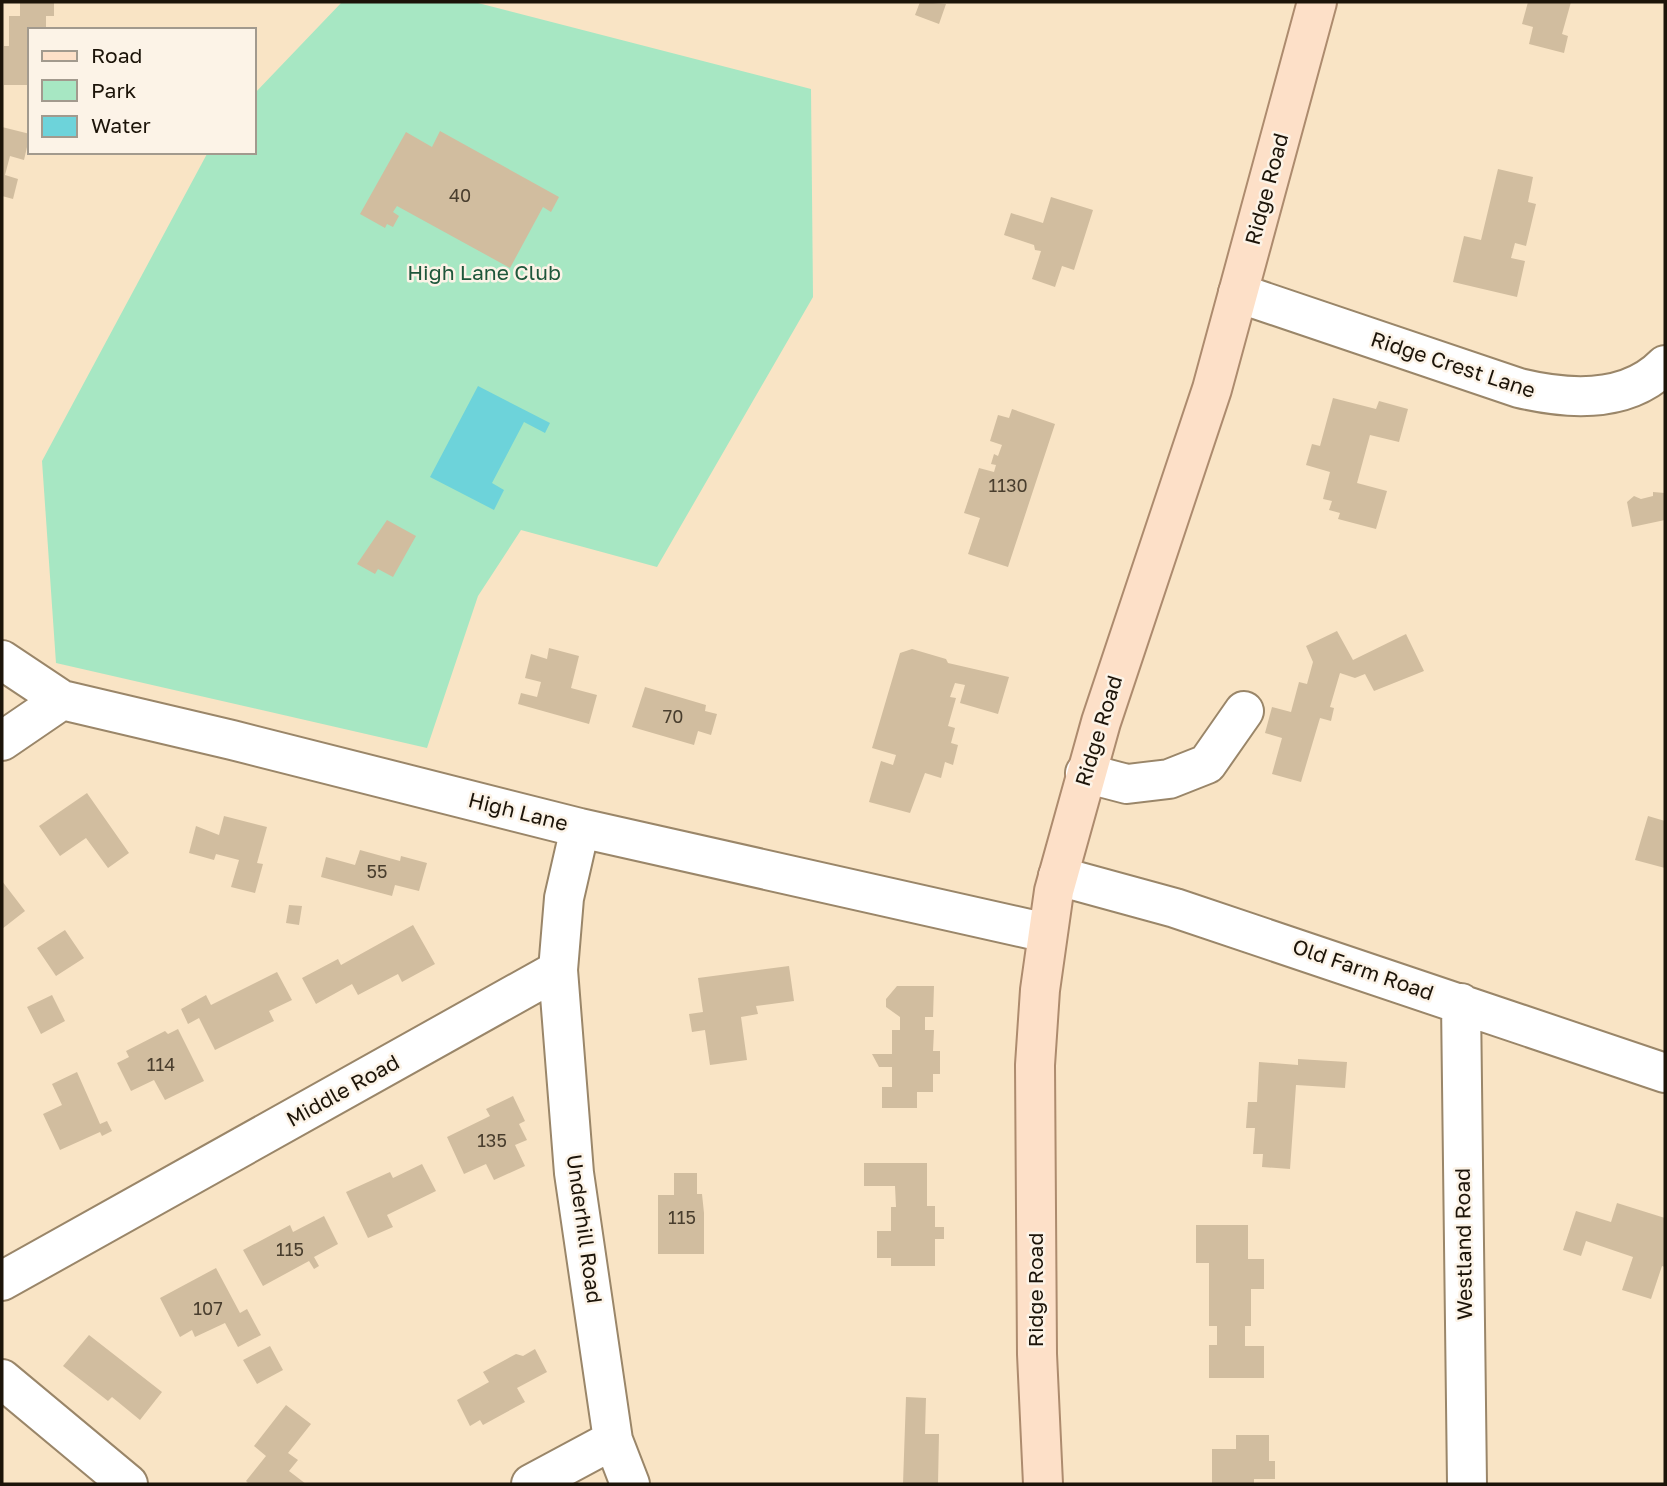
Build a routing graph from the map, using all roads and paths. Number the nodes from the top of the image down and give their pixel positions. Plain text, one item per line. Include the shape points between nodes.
1 (1317, 2) edge
2 (1238, 293) junction
3 (1665, 365) edge
4 (2, 660) edge
5 (62, 700) junction
6 (1244, 710) dead end
7 (2, 741) edge
8 (1085, 773) junction
9 (580, 828) junction
10 (1058, 876) junction
11 (1046, 933) junction
12 (558, 970) junction
13 (1461, 1003) junction
14 (1665, 1073) edge
15 (2, 1281) edge
16 (2, 1379) edge
17 (613, 1440) junction
18 (128, 1484) edge
19 (531, 1484) edge
20 (630, 1484) edge
21 (1043, 1484) edge
22 (1467, 1484) edge

1 - 2 main road, Ridge Road
2 - 3 street, Ridge Crest Lane via 1552,396 1613,394 1633,388
2 - 8 main road, Ridge Road via 1192,453
4 - 5 street, High Lane
5 - 7 street
5 - 9 street, High Lane
6 - 8 street via 1207,764 1169,779 1127,784
8 - 10 main road, Ridge Road
9 - 11 street, High Lane
9 - 12 street via 564,898
10 - 11 main road, Ridge Road
10 - 13 street, Old Farm Road via 1175,908
11 - 21 main road, Ridge Road via 1035,1065 1037,1354
12 - 15 street, Middle Road
12 - 17 street, Underhill Road via 575,1173
13 - 14 street, Old Farm Road
13 - 22 street, Westland Road
16 - 18 street
17 - 19 street
17 - 20 street, Underhill Road

